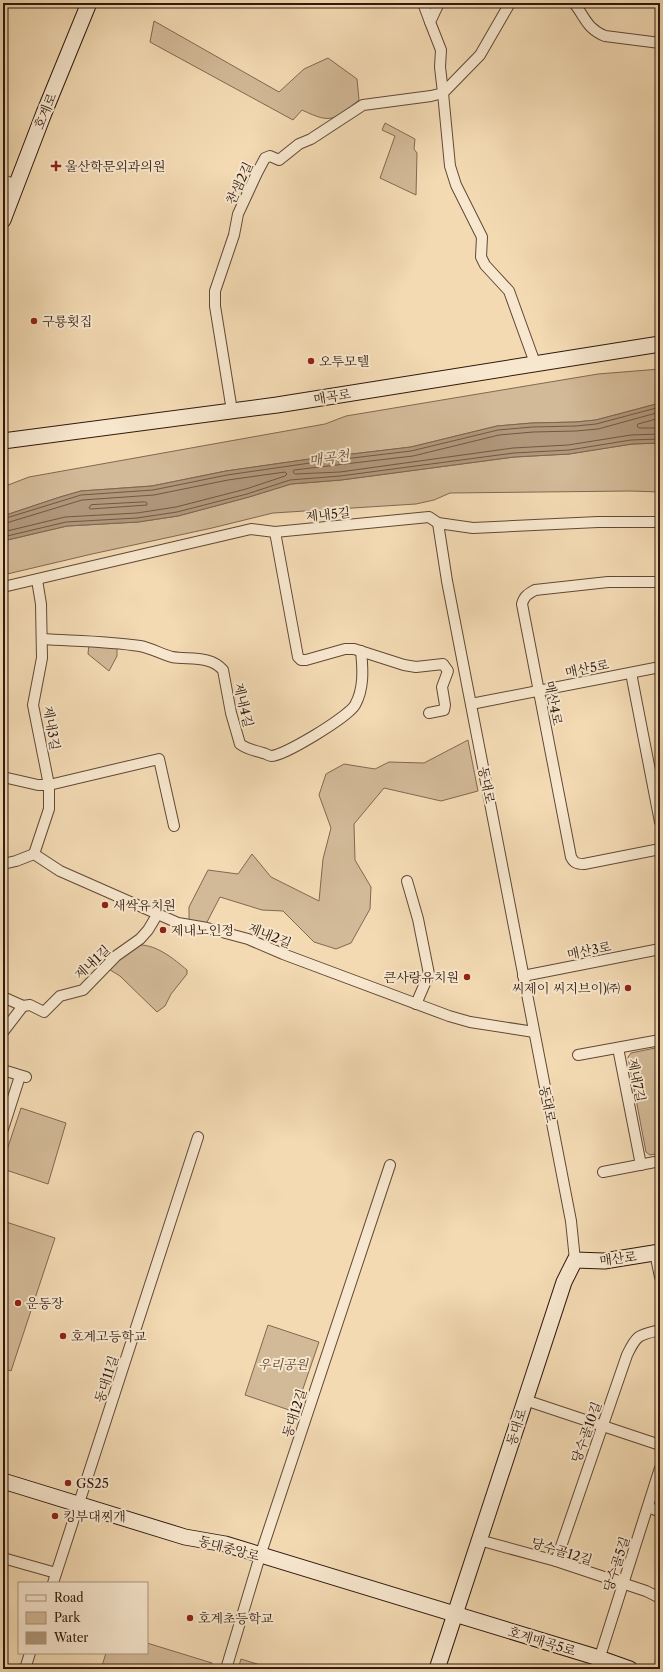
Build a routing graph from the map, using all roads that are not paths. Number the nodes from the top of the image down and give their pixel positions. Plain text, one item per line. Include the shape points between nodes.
1 (89, 3) edge
2 (423, 3) edge
3 (439, 3) edge
4 (510, 3) edge
5 (574, 3) edge
6 (430, 22) junction
7 (660, 43) edge
8 (443, 92) junction
9 (10, 182) edge
10 (3, 220) edge
11 (660, 344) edge
12 (535, 363) junction
13 (232, 411) junction
14 (3, 441) edge
15 (660, 522) edge
16 (438, 523) junction
17 (276, 532) junction
18 (37, 580) junction
19 (660, 582) edge
20 (3, 587) edge
21 (42, 639) junction
22 (361, 651) junction
23 (660, 667) edge
24 (631, 673) junction
25 (538, 691) junction
26 (471, 704) junction
27 (428, 713) dead end
28 (3, 777) edge
29 (49, 785) junction
30 (660, 822) edge
31 (174, 826) dead end
32 (660, 849) edge
33 (34, 854) junction
34 (3, 864) edge
35 (407, 881) dead end
36 (158, 916) junction
37 (660, 949) edge
38 (524, 976) junction
39 (3, 997) edge
40 (416, 1004) junction
41 (23, 1006) junction
42 (3, 1032) edge
43 (534, 1032) junction
44 (660, 1040) edge
45 (618, 1048) junction
46 (578, 1055) dead end
47 (3, 1070) edge
48 (6, 1108) edge
49 (3, 1129) edge
50 (198, 1137) dead end
51 (660, 1161) edge
52 (390, 1165) dead end
53 (640, 1165) junction
54 (602, 1172) dead end
55 (658, 1252) edge
56 (575, 1260) junction
57 (660, 1277) edge
58 (660, 1330) edge
59 (525, 1400) junction
60 (602, 1425) junction
61 (660, 1445) edge
62 (660, 1468) edge
63 (3, 1481) edge
64 (79, 1504) junction
65 (648, 1506) junction
66 (660, 1512) edge
67 (479, 1540) junction
68 (260, 1556) junction
69 (3, 1558) edge
70 (556, 1561) junction
71 (55, 1578) edge
72 (623, 1583) junction
73 (660, 1598) edge
74 (454, 1614) junction
75 (30, 1654) edge
76 (597, 1663) edge
77 (25, 1669) edge
78 (226, 1669) edge
79 (437, 1669) edge
80 (630, 1669) edge

1 - 9 street, 호계로
2 - 6 street
3 - 6 street
4 - 8 street via 480,55
5 - 7 street via 592,29 605,36
6 - 8 street via 441,50
8 - 12 street via 450,166 456,185 482,237 481,257 484,265 509,291
8 - 13 street, 찬샘2길 via 363,106 299,144 284,158 265,158 238,214 234,235 215,291 215,306
9 - 10 street, 호계로
11 - 12 street, 매곡로
12 - 13 street, 매곡로
13 - 14 street, 매곡로
15 - 16 street, 제내5길 via 473,528
16 - 17 street, 제내5길 via 429,517
16 - 26 street, 동대로
17 - 18 street, 제내5길 via 251,529
17 - 22 street via 298,657 306,660 345,649
18 - 20 street, 제내5길
18 - 21 street, 제내3길
19 - 25 street, 매산4로 via 608,582 536,590 523,598
21 - 22 street, 제내4길 via 142,646 171,657 207,660 219,665 224,670 231,713 240,744 271,756 327,728 354,707 362,680
21 - 29 street, 제내3길 via 42,658 33,705
22 - 27 street via 404,665 446,666 448,675 442,687 444,710
23 - 24 street, 매산5로
24 - 25 street, 매산5로
24 - 30 street
25 - 26 street, 매산5로
25 - 32 street, 매산4로 via 573,862 584,864
26 - 38 street, 동대로
28 - 29 street
29 - 31 street via 159,759
29 - 33 street, 제내3길 via 49,809
33 - 34 street
33 - 36 street, 제내2길 via 60,871
35 - 40 street via 429,974
36 - 40 street, 제내2길 via 178,924 208,928 248,939
36 - 41 street, 제내1길 via 140,939 116,956 84,990 60,996 44,1012 30,1005
37 - 38 street, 매산3로
38 - 43 street, 동대로
39 - 41 street
40 - 43 street, 제내2길 via 470,1022
41 - 42 street
43 - 56 street, 동대로 via 571,1221
44 - 45 street, 제내7길
45 - 46 street, 제내7길
45 - 53 street, 제내7길
47 - 48 street via 23,1076
48 - 49 street
50 - 64 street, 동대11길
51 - 53 street
52 - 68 street, 동대12길
53 - 54 street
55 - 56 street, 매산로 via 604,1261
55 - 57 street
56 - 59 street, 동대로 via 564,1282
58 - 60 street, 당수골10길 via 640,1335 634,1340
59 - 60 street
59 - 67 street, 동대로
60 - 61 street
60 - 70 street, 당수골10길
62 - 65 street, 당수골5길
63 - 64 street, 동대중앙로
64 - 68 street, 동대중앙로 via 185,1537 225,1544
64 - 71 street, 동대11길
65 - 66 street
65 - 72 street, 당수골5길
67 - 70 street, 당수골12길
67 - 74 street, 동대로
68 - 74 street, 동대중앙로
68 - 78 street, 동대12길
69 - 71 street
70 - 72 street, 당수골12길
72 - 73 street, 당수골12길
72 - 76 street, 당수골5길
74 - 76 street, 호계매곡5로
74 - 79 street, 동대로
75 - 77 street
76 - 80 street, 호계매곡5로

